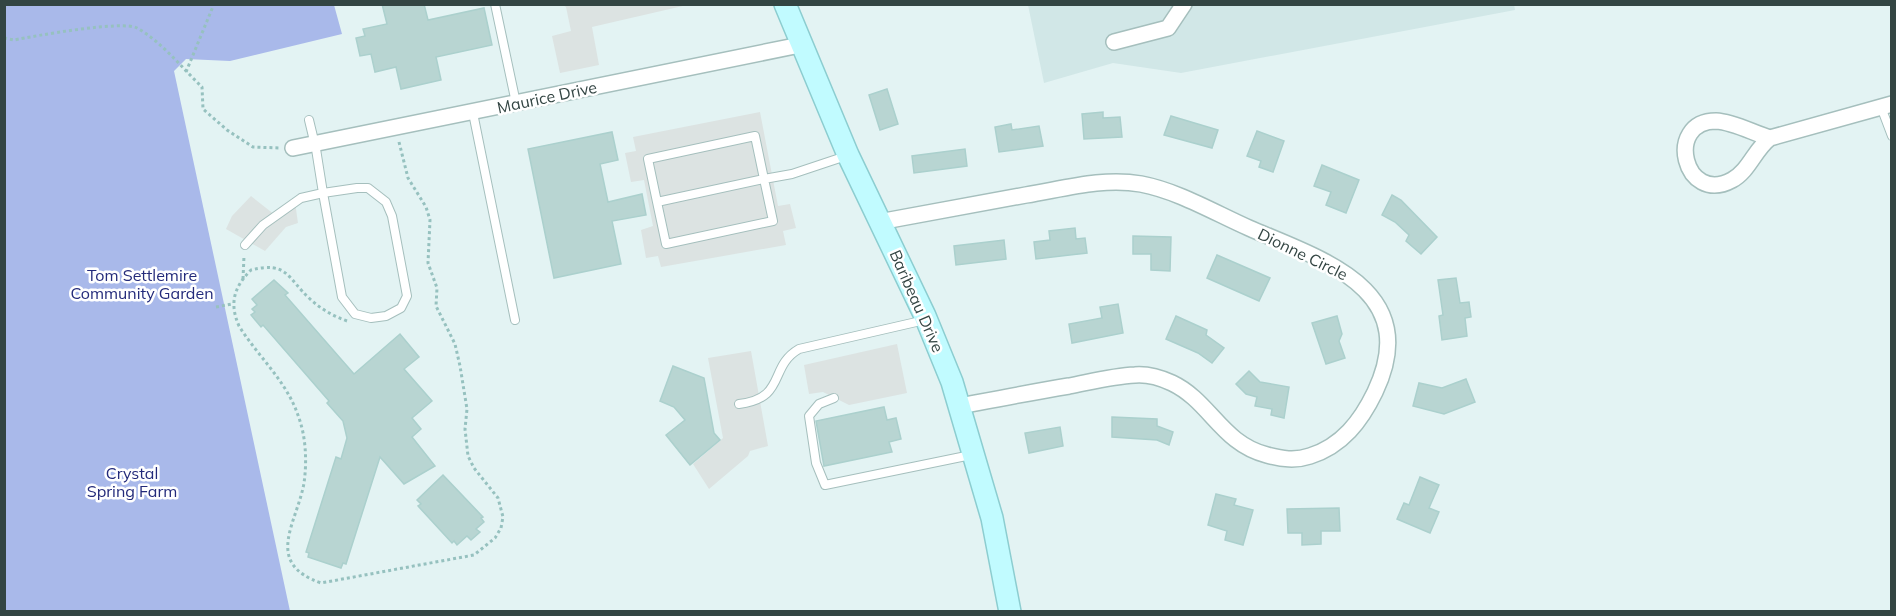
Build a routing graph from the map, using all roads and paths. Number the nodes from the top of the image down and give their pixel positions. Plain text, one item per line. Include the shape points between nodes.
1 (214, 4) edge
2 (495, 4) edge
3 (785, 4) edge
4 (1184, 4) edge
5 (4, 38) edge
6 (1114, 42) dead end
7 (801, 45) junction
8 (186, 72) junction
9 (516, 103) junction
10 (1886, 105) edge
11 (473, 113) junction
12 (309, 120) dead end
13 (395, 129) junction
14 (1892, 136) edge
15 (1770, 138) junction
16 (314, 144) junction
17 (293, 148) joint
18 (848, 155) junction
19 (764, 179) junction
20 (323, 193) junction
21 (657, 202) junction
22 (879, 222) junction
23 (245, 245) joint
24 (243, 279) junction
25 (233, 304) junction
26 (216, 307) dead end
27 (363, 316) junction
28 (515, 320) dead end
29 (927, 320) junction
30 (834, 398) dead end
31 (739, 404) dead end
32 (960, 406) junction
33 (975, 454) junction
34 (1010, 612) edge

1 - 8 path
2 - 9 lane
3 - 7 street, Baribeau Drive
4 - 6 street via 1168,28
5 - 8 path via 135,27
7 - 9 street, Maurice Drive
7 - 18 street, Baribeau Drive
8 - 17 path via 202,87 203,109 227,129 253,147
9 - 11 street, Maurice Drive
10 - 14 lane
10 - 15 street
11 - 13 street, Maurice Drive
11 - 28 lane
12 - 16 lane
13 - 16 street, Maurice Drive
13 - 25 path via 408,178 430,220 428,263 437,288 436,306 455,344 460,366 467,410 468,456 498,498 501,509 501,528 495,538 474,555 336,581 321,583 298,572 287,550 306,466 300,419 280,378 239,326
15 - 15 street via 1734,179 1722,184 1698,179 1684,155 1687,140 1706,123 1728,124
16 - 17 street, Maurice Drive
16 - 20 lane
18 - 19 lane
18 - 22 street, Baribeau Drive
19 - 21 lane
19 - 21 lane via 773,221 666,244
19 - 21 lane via 755,136 648,159
20 - 23 lane via 301,198 278,212
20 - 27 lane via 342,297 355,314
20 - 27 lane via 368,188 386,202 392,216 407,296 401,308 386,316
22 - 29 street, Baribeau Drive
22 - 32 street, Dionne Circle via 1090,184 1142,184 1333,264 1367,290 1383,318 1386,353 1371,401 1343,438 1306,457 1281,459 1245,448 1190,394 1150,376 1136,374
23 - 24 path
24 - 25 path
24 - 27 path via 251,270 261,267 283,270 331,315 354,324
25 - 26 path
29 - 31 lane via 799,349 786,360 763,399
29 - 32 street, Baribeau Drive
30 - 33 lane via 819,404 809,416 816,463 825,485
32 - 33 street, Baribeau Drive
33 - 34 street, Baribeau Drive

